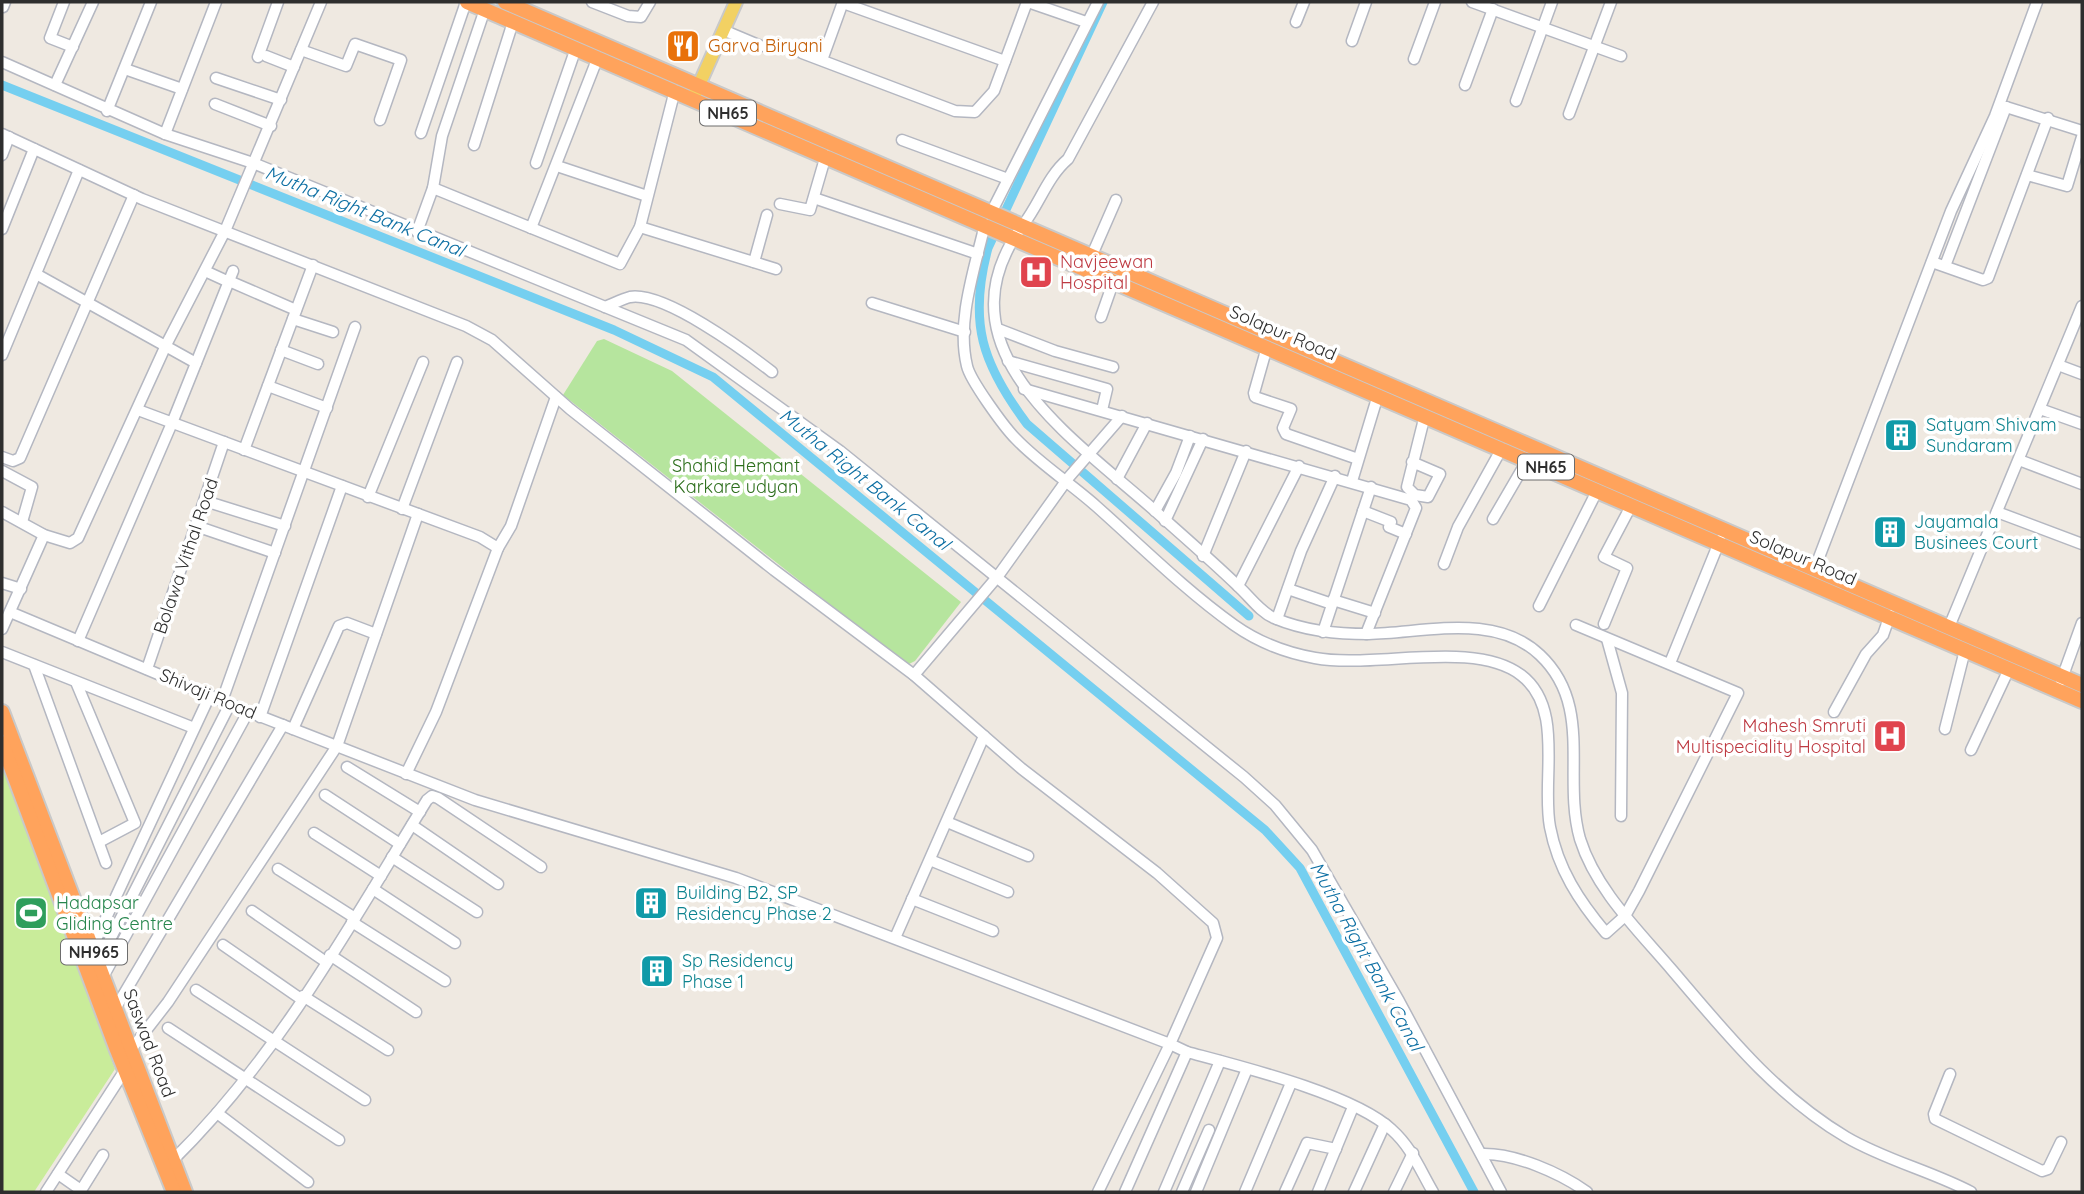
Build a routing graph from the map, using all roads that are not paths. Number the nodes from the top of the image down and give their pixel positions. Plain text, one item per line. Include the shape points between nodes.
1 (64, 2) edge
2 (93, 2) edge
3 (151, 2) edge
4 (216, 2) edge
5 (278, 2) edge
6 (321, 2) edge
7 (467, 2) edge
8 (505, 2) edge
9 (592, 2) edge
10 (650, 2) edge
11 (736, 2) edge
12 (843, 2) edge
13 (1028, 2) edge
14 (1098, 2) edge
15 (1153, 2) edge
16 (1304, 2) edge
17 (1366, 2) edge
18 (1435, 2) edge
19 (1472, 2) edge
20 (1552, 2) edge
21 (1611, 2) edge
22 (2037, 2) edge
23 (1047, 4) edge
24 (485, 9) junction
25 (1493, 9) junction
26 (513, 22) junction
27 (1086, 22) junction
28 (1296, 22) dead end
29 (1543, 28) junction
30 (723, 30) junction
31 (1352, 41) dead end
32 (761, 46) dead end
33 (1594, 46) junction
34 (74, 47) junction
35 (576, 48) junction
36 (301, 50) junction
37 (803, 53) dead end
38 (1621, 56) dead end
39 (598, 57) junction
40 (1414, 59) dead end
41 (822, 61) junction
42 (1005, 61) junction
43 (2, 62) edge
44 (295, 67) junction
45 (125, 69) junction
46 (216, 78) dead end
47 (55, 85) junction
48 (1465, 86) dead end
49 (182, 89) junction
50 (675, 90) junction
51 (696, 91) junction
52 (281, 100) junction
53 (1516, 102) dead end
54 (215, 104) dead end
55 (2006, 107) junction
56 (107, 110) junction
57 (1569, 114) dead end
58 (1995, 116) junction
59 (2048, 118) junction
60 (380, 120) dead end
61 (271, 126) junction
62 (2082, 131) edge
63 (421, 133) dead end
64 (165, 134) junction
65 (5, 135) edge
66 (2082, 136) edge
67 (902, 140) dead end
68 (474, 145) dead end
69 (34, 149) junction
70 (2, 155) edge
71 (826, 155) junction
72 (536, 163) dead end
73 (557, 166) junction
74 (252, 167) junction
75 (79, 170) junction
76 (2028, 175) junction
77 (1008, 179) junction
78 (433, 188) junction
79 (134, 195) junction
80 (648, 196) junction
81 (814, 198) junction
82 (1116, 200) dead end
83 (780, 204) dead end
84 (768, 215) dead end
85 (990, 218) junction
86 (640, 227) junction
87 (531, 228) junction
88 (2, 229) edge
89 (1016, 229) junction
90 (225, 231) junction
91 (416, 232) junction
92 (978, 254) junction
93 (1092, 254) junction
94 (754, 262) junction
95 (1933, 262) junction
96 (313, 265) junction
97 (1945, 266) junction
98 (776, 269) dead end
99 (205, 271) junction
100 (36, 274) junction
101 (230, 278) junction
102 (1114, 280) junction
103 (89, 300) junction
104 (872, 303) dead end
105 (2082, 306) edge
106 (605, 307) junction
107 (295, 315) junction
108 (1101, 317) dead end
109 (355, 327) dead end
110 (998, 329) junction
111 (333, 332) dead end
112 (965, 332) junction
113 (167, 343) junction
114 (1267, 346) junction
115 (281, 350) junction
116 (2, 355) edge
117 (423, 362) dead end
118 (457, 362) dead end
119 (1008, 362) junction
120 (196, 363) junction
121 (318, 364) dead end
122 (2058, 365) junction
123 (1113, 367) dead end
124 (772, 372) dead end
125 (2082, 373) edge
126 (268, 386) junction
127 (1023, 389) junction
128 (1378, 394) junction
129 (556, 397) junction
130 (327, 408) junction
131 (2040, 409) junction
132 (138, 410) junction
133 (1102, 410) junction
134 (1425, 415) junction
135 (1122, 416) junction
136 (172, 423) junction
137 (1147, 424) junction
138 (2082, 424) edge
139 (1190, 436) junction
140 (1203, 439) junction
141 (224, 442) junction
142 (1502, 448) junction
143 (244, 450) junction
144 (1246, 451) junction
145 (2, 457) edge
146 (1088, 458) junction
147 (1358, 459) junction
148 (1528, 459) junction
149 (2019, 460) junction
150 (1412, 462) dead end
151 (1299, 466) junction
152 (2, 471) edge
153 (305, 472) junction
154 (1335, 476) junction
155 (1117, 478) junction
156 (1068, 479) junction
157 (1352, 481) junction
158 (2082, 484) edge
159 (342, 486) junction
160 (1371, 486) junction
161 (1597, 491) junction
162 (368, 496) junction
163 (205, 500) junction
164 (1632, 506) junction
165 (402, 509) junction
166 (1155, 511) junction
167 (1363, 511) junction
168 (2, 512) edge
169 (1997, 512) junction
170 (418, 514) junction
171 (1493, 519) dead end
172 (1165, 521) junction
173 (22, 522) junction
174 (196, 526) junction
175 (285, 526) junction
176 (1406, 534) junction
177 (44, 535) junction
178 (1722, 536) junction
179 (2082, 544) edge
180 (498, 548) junction
181 (275, 553) junction
182 (1203, 556) junction
183 (1444, 564) dead end
184 (1815, 568) junction
185 (995, 579) junction
186 (2, 583) edge
187 (1238, 586) junction
188 (21, 589) junction
189 (1288, 589) junction
190 (1333, 602) junction
191 (1539, 606) dead end
192 (10, 612) junction
193 (1375, 613) junction
194 (1890, 615) junction
195 (1278, 619) junction
196 (2082, 623) edge
197 (1604, 624) dead end
198 (1576, 625) dead end
199 (1949, 627) junction
200 (2, 629) edge
201 (1323, 632) junction
202 (376, 634) junction
203 (1366, 634) junction
204 (1607, 639) junction
205 (78, 641) junction
206 (1965, 650) junction
207 (2, 652) edge
208 (1670, 663) junction
209 (34, 665) junction
210 (147, 669) junction
211 (2009, 669) junction
212 (914, 675) junction
213 (76, 682) junction
214 (2060, 683) junction
215 (2082, 685) edge
216 (210, 695) junction
217 (2082, 701) edge
218 (226, 703) junction
219 (2, 712) edge
220 (248, 712) junction
221 (1834, 712) dead end
222 (260, 717) junction
223 (288, 727) junction
224 (194, 728) junction
225 (1945, 729) dead end
226 (985, 736) junction
227 (2, 743) edge
228 (337, 746) junction
229 (1970, 750) dead end
230 (347, 767) dead end
231 (406, 774) junction
232 (325, 795) dead end
233 (420, 812) junction
234 (1621, 816) dead end
235 (947, 822) junction
236 (412, 825) junction
237 (314, 832) dead end
238 (99, 842) junction
239 (400, 844) junction
240 (1028, 856) dead end
241 (392, 857) junction
242 (930, 860) junction
243 (106, 863) dead end
244 (541, 867) dead end
245 (278, 869) dead end
246 (381, 876) junction
247 (498, 884) dead end
248 (373, 889) junction
249 (1008, 892) dead end
250 (912, 899) junction
251 (252, 911) dead end
252 (477, 912) dead end
253 (1625, 916) junction
254 (354, 920) junction
255 (993, 931) dead end
256 (895, 938) junction
257 (455, 943) dead end
258 (223, 945) dead end
259 (92, 948) junction
260 (328, 959) junction
261 (100, 970) junction
262 (445, 981) dead end
263 (196, 989) dead end
264 (302, 998) junction
265 (115, 1009) junction
266 (416, 1012) dead end
267 (168, 1028) dead end
268 (273, 1042) junction
269 (1170, 1044) junction
270 (388, 1050) dead end
271 (130, 1051) junction
272 (1187, 1052) junction
273 (1220, 1061) junction
274 (1247, 1069) junction
275 (125, 1070) junction
276 (1950, 1074) dead end
277 (247, 1079) junction
278 (1291, 1083) junction
279 (365, 1100) dead end
280 (1353, 1107) junction
281 (218, 1113) junction
282 (1385, 1124) junction
283 (1209, 1130) dead end
284 (339, 1140) dead end
285 (2061, 1142) dead end
286 (1336, 1149) junction
287 (1413, 1153) junction
288 (1482, 1154) junction
289 (103, 1155) dead end
290 (173, 1160) junction
291 (58, 1174) junction
292 (308, 1182) dead end
293 (1429, 1190) edge
294 (80, 1191) edge
295 (46, 1192) edge
296 (174, 1192) edge
297 (185, 1192) edge
298 (1098, 1192) edge
299 (1125, 1192) edge
300 (1164, 1192) edge
301 (1182, 1192) edge
302 (1196, 1192) edge
303 (1245, 1192) edge
304 (1285, 1192) edge
305 (1318, 1192) edge
306 (1354, 1192) edge
307 (1394, 1192) edge
308 (1501, 1192) edge
309 (1587, 1192) edge
310 (1971, 1192) edge

1 - 34 street via 50,38
2 - 34 street
3 - 45 street
4 - 49 street
5 - 44 street via 262,56
6 - 36 street
7 - 24 highway, Solapur Road / NH65
7 - 63 street
8 - 51 highway, Solapur Road / NH65
9 - 10 street via 628,16 641,16
11 - 30 main road
12 - 41 street
12 - 42 street
13 - 23 street
13 - 42 street
14 - 27 street
15 - 89 street via 1068,159 1054,171
16 - 28 street
17 - 31 street
18 - 40 street
19 - 25 street
20 - 29 street
21 - 33 street
22 - 58 street
23 - 27 street
24 - 26 highway, Solapur Road / NH65
24 - 78 street via 442,136
25 - 29 street
25 - 48 street
26 - 35 highway, Solapur Road / NH65
26 - 68 street
27 - 77 street
29 - 33 street
29 - 53 street
30 - 32 street
30 - 51 main road
33 - 38 street
33 - 57 street
34 - 47 street
35 - 39 highway, Solapur Road / NH65
35 - 72 street
36 - 44 street
36 - 60 street via 346,66 355,44 401,60
37 - 41 street
39 - 50 highway, Solapur Road / NH65
39 - 73 street
41 - 42 street via 956,111 975,112 994,92
43 - 47 street
44 - 52 street
45 - 49 street
45 - 56 street
46 - 52 street
47 - 56 street
49 - 64 street
50 - 51 highway, Solapur Road / NH65
50 - 80 street
51 - 71 highway, Solapur Road / NH65
51 - 85 highway, Solapur Road / NH65
52 - 61 street
54 - 61 street
55 - 58 street
55 - 59 street
55 - 97 street
56 - 64 street
58 - 95 street
59 - 62 street
59 - 76 street
61 - 74 street
64 - 74 street
65 - 69 street
65 - 70 street
66 - 76 street via 2067,186
67 - 77 street
69 - 75 street
69 - 88 street
71 - 81 street
71 - 85 highway, Solapur Road / NH65
73 - 80 street
73 - 87 street
74 - 90 street
74 - 91 street
75 - 79 street
75 - 100 street
76 - 97 street via 1983,280
77 - 85 street
78 - 87 street
78 - 91 street
79 - 90 street
79 - 103 street
80 - 86 street
81 - 83 street via 808,212
81 - 92 street
82 - 93 street
84 - 94 street
85 - 89 highway, Solapur Road / NH65
85 - 92 street
86 - 87 street via 621,264
86 - 94 street
89 - 93 highway, Solapur Road / NH65
89 - 102 highway, Solapur Road / NH65
89 - 110 street via 995,292
90 - 96 street
90 - 99 street
91 - 106 street
92 - 112 street
93 - 178 highway, Solapur Road / NH65
94 - 98 street
95 - 97 street
95 - 184 street
96 - 107 street
96 - 129 street via 480,333
99 - 101 street
99 - 113 street
100 - 103 street
100 - 116 street
101 - 107 street
101 - 120 street
102 - 108 street
102 - 114 highway, Solapur Road / NH65
103 - 113 street
103 - 145 street via 20,458
104 - 112 street
105 - 122 street
106 - 124 street via 643,297 677,310
106 - 185 street via 686,340 840,451
107 - 111 street
107 - 115 street
109 - 130 street
110 - 119 street
110 - 123 street
112 - 156 street via 971,376 1013,436
113 - 120 street
113 - 132 street
114 - 128 highway, Solapur Road / NH65
114 - 147 street via 1255,397 1291,409 1283,428 1286,434
115 - 121 street
115 - 126 street
117 - 162 street
118 - 165 street
119 - 127 street
119 - 133 street via 1107,389
120 - 136 street
122 - 125 street
122 - 131 street
126 - 130 street
126 - 143 street
127 - 133 street
127 - 146 street
128 - 134 highway, Solapur Road / NH65
128 - 147 street
129 - 180 street via 511,526
129 - 212 street
130 - 153 street
131 - 138 street
131 - 149 street
132 - 136 street
132 - 177 street via 78,538 70,543
133 - 135 street
134 - 142 highway, Solapur Road / NH65
134 - 150 street
135 - 137 street
135 - 146 street
136 - 141 street
136 - 205 street
137 - 139 street
137 - 155 street
139 - 140 street
139 - 166 street via 1177,473
140 - 144 street
140 - 172 street
141 - 143 street
141 - 163 street, Bolawa Vithal Road
142 - 148 highway, Solapur Road / NH65
142 - 183 street via 1458,527
143 - 153 street
144 - 151 street
144 - 182 street
146 - 155 street
146 - 156 street
147 - 157 street
148 - 161 highway, Solapur Road / NH65
148 - 171 street
149 - 158 street
149 - 169 street
151 - 154 street
151 - 187 street
152 - 173 street via 32,487
153 - 159 street
153 - 175 street
154 - 157 street
154 - 189 street
155 - 166 street
156 - 185 street
156 - 253 street via 1225,618 1278,648 1338,662 1471,657 1506,665 1521,674 1534,687 1547,725 1548,813 1558,856 1578,898 1606,933
157 - 160 street
159 - 162 street
159 - 222 street
160 - 167 street
160 - 176 street via 1415,504
161 - 164 highway, Solapur Road / NH65
161 - 191 street
162 - 165 street
163 - 174 street, Bolawa Vithal Road
163 - 175 street
164 - 178 highway, Solapur Road / NH65
164 - 197 street via 1604,557 1627,568
165 - 170 street
166 - 172 street
167 - 176 street via 1391,522 1389,527
167 - 190 street
168 - 173 street
169 - 179 street
169 - 199 street
170 - 180 street
170 - 202 street
172 - 182 street
173 - 177 street
174 - 181 street
174 - 210 street, Bolawa Vithal Road
175 - 181 street
176 - 193 street
177 - 188 street
178 - 184 highway, Solapur Road / NH65
178 - 194 highway, Solapur Road / NH65
178 - 208 street
180 - 231 street via 436,712
181 - 218 street
182 - 187 street
184 - 199 highway, Solapur Road / NH65
185 - 212 street
185 - 288 street via 1244,777 1303,837
186 - 188 street
187 - 195 street
188 - 192 street
189 - 190 street
189 - 195 street
190 - 193 street
190 - 201 street
192 - 200 street
192 - 205 street, Shivaji Road
193 - 203 street
194 - 206 highway, Solapur Road / NH65
194 - 221 street via 1883,635 1866,654
195 - 201 street
196 - 214 street
198 - 204 street
199 - 214 highway, Solapur Road / NH65
201 - 203 street
202 - 223 street via 347,623 339,626
202 - 228 street
203 - 253 street via 1457,628 1498,633 1524,643 1547,663 1560,682 1574,720 1574,811 1580,837 1589,862
204 - 208 street
204 - 234 street via 1622,692
205 - 210 street, Shivaji Road
206 - 211 highway, Solapur Road / NH65
206 - 225 street
207 - 209 street
208 - 253 street via 1738,693
209 - 213 street
209 - 238 street
210 - 216 street, Shivaji Road
211 - 214 highway, Solapur Road / NH65
211 - 229 street
212 - 226 street
213 - 224 street
213 - 238 street via 135,822
214 - 215 highway, Solapur Road / NH65
214 - 217 highway, Solapur Road / NH65
216 - 218 street, Shivaji Road
216 - 224 street
218 - 220 street, Shivaji Road
218 - 261 street
219 - 259 highway, Saswad Road / NH965
220 - 222 street, Shivaji Road
220 - 261 street
222 - 223 street, Shivaji Road
223 - 228 street, Shivaji Road
223 - 265 street
224 - 259 street
226 - 235 street
226 - 269 street via 1213,923 1217,938
227 - 275 highway, Saswad Road / NH965
228 - 231 street, Shivaji Road
228 - 271 street via 168,1002
230 - 233 street
231 - 256 street, Shivaji Road via 475,800 736,878
232 - 239 street
233 - 236 street
233 - 244 street via 432,796
235 - 240 street
235 - 242 street
236 - 239 street
236 - 247 street
237 - 246 street
238 - 243 street
239 - 241 street
241 - 246 street
241 - 252 street
242 - 249 street
242 - 250 street
245 - 254 street
246 - 248 street
248 - 254 street
248 - 257 street
250 - 255 street
250 - 256 street
251 - 260 street
253 - 310 street via 1776,1088 1849,1139
254 - 260 street
254 - 262 street
256 - 269 street, Shivaji Road
258 - 264 street
259 - 261 highway, Saswad Road / NH965
260 - 264 street
260 - 266 street
261 - 265 highway, Saswad Road / NH965
263 - 268 street
264 - 268 street
264 - 270 street
265 - 271 highway, Saswad Road / NH965
267 - 277 street
268 - 277 street
268 - 279 street
269 - 272 street, Shivaji Road
269 - 298 street
271 - 290 highway, Saswad Road / NH965
272 - 273 street, Shivaji Road
272 - 299 street
273 - 274 street, Shivaji Road
273 - 300 street
274 - 278 street, Shivaji Road
274 - 302 street
275 - 291 street
275 - 296 highway, Saswad Road / NH965
276 - 285 street via 1935,1119 2042,1171 2048,1169
277 - 281 street
277 - 284 street
278 - 280 street, Shivaji Road
278 - 303 street
280 - 282 street, Shivaji Road
280 - 286 street
281 - 290 street
281 - 292 street
282 - 287 street, Shivaji Road
282 - 306 street
283 - 301 street
286 - 304 street via 1307,1143
286 - 305 street
287 - 293 street, Shivaji Road
287 - 307 street
288 - 308 street
288 - 309 street via 1500,1153
289 - 294 street
290 - 297 highway, Saswad Road / NH965
291 - 294 street
291 - 295 street

